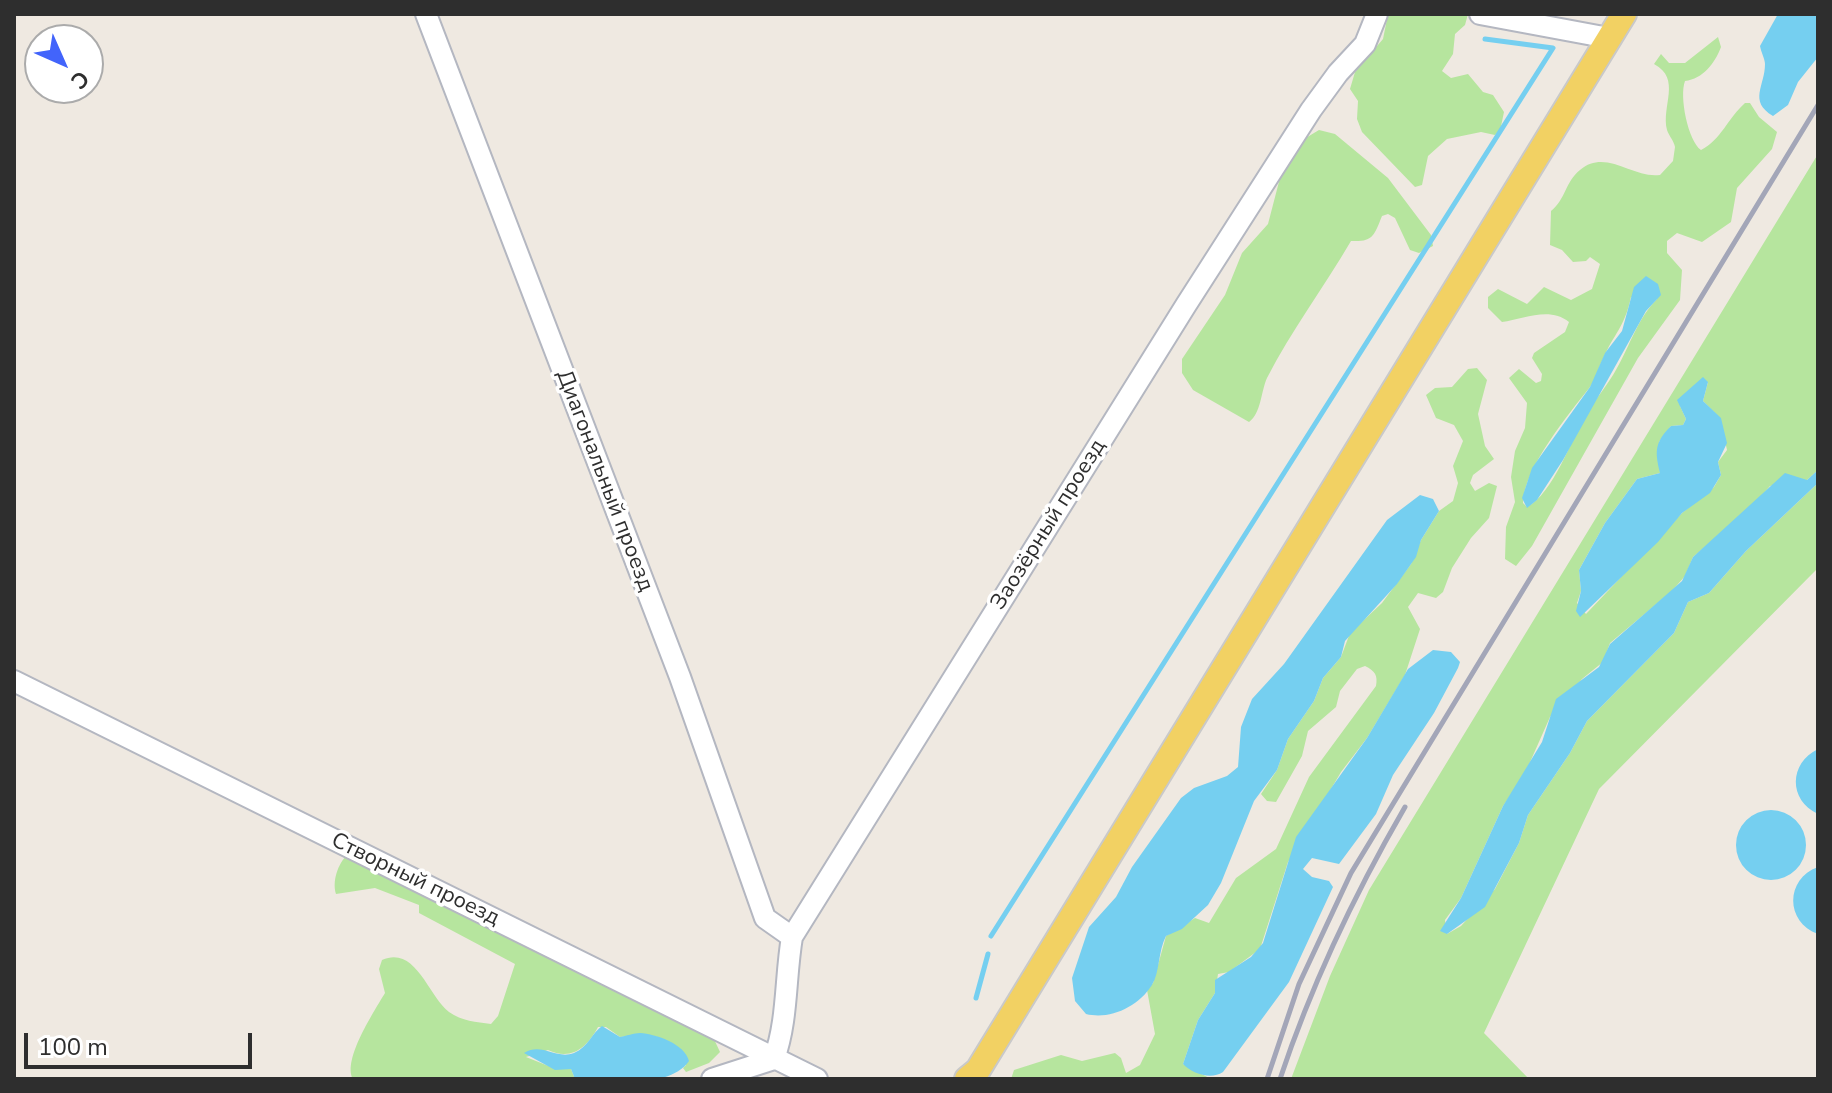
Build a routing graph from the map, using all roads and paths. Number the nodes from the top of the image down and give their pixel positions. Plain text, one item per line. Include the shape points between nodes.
1 (426, 14) edge
2 (1377, 14) edge
3 (1480, 14) edge
4 (1624, 14) edge
5 (1609, 38) junction
6 (14, 681) edge
7 (792, 937) junction
8 (774, 1059) junction
9 (974, 1076) edge
10 (712, 1079) edge
11 (817, 1079) edge

1 - 7 street, Диагональный проезд via 680,677 765,918
2 - 7 street, Заозёрный проезд via 1365,44 1311,110
3 - 5 street
4 - 5 main road
5 - 9 main road
6 - 8 street, Створный проезд
7 - 8 street, Заозёрный проезд via 784,1033
8 - 10 street
8 - 11 street, Створный проезд

